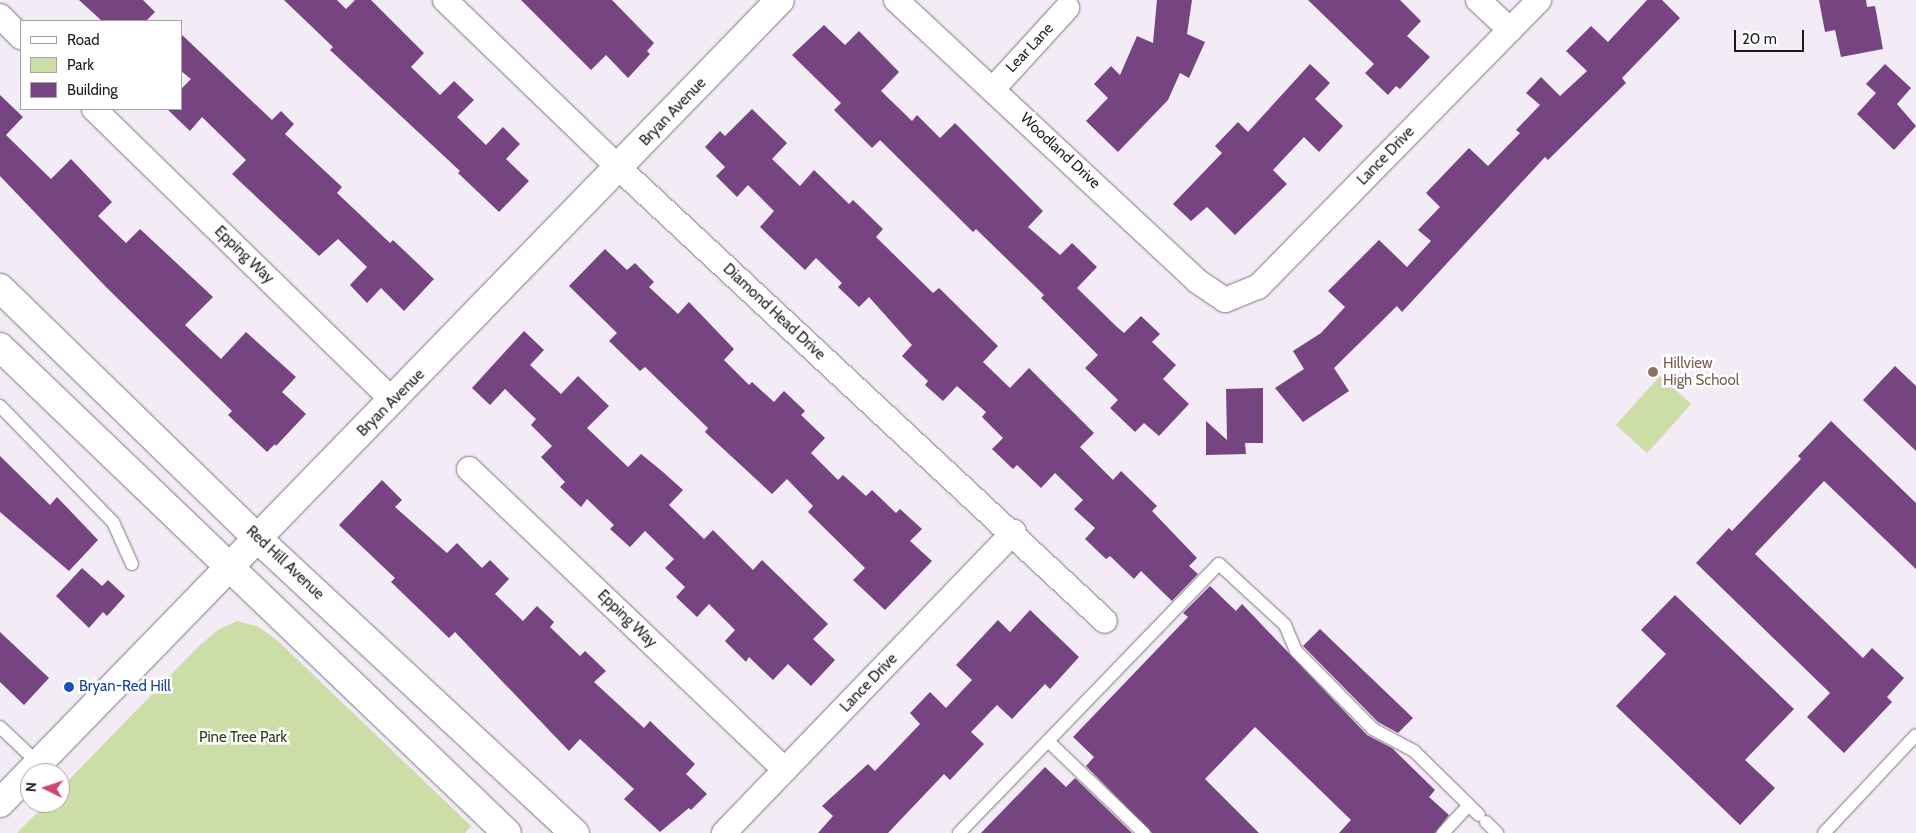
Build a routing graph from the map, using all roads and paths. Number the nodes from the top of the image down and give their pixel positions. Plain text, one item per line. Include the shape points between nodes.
1 (445, 0) edge
2 (780, 0) edge
3 (896, 0) edge
4 (1478, 0) edge
5 (1539, 0) edge
6 (1067, 8) dead end
7 (0, 16) edge
8 (1510, 30) junction
9 (20, 36) edge
10 (993, 88) junction
11 (95, 110) edge
12 (619, 168) junction
13 (0, 288) edge
14 (1225, 300) joint
15 (0, 347) edge
16 (393, 401) junction
17 (0, 406) edge
18 (469, 469) dead end
19 (1014, 532) junction
20 (257, 538) junction
21 (132, 564) dead end
22 (230, 565) junction
23 (1105, 621) dead end
24 (0, 727) edge
25 (1916, 735) edge
26 (1048, 741) junction
27 (37, 763) edge
28 (39, 763) edge
29 (785, 770) junction
30 (20, 782) edge
31 (0, 803) edge
32 (1469, 805) junction
33 (507, 833) edge
34 (575, 833) edge
35 (724, 833) edge
36 (959, 833) edge
37 (1144, 833) edge
38 (1443, 833) edge
39 (1497, 833) edge
40 (1824, 833) edge

1 - 12 street, Diamond Head Drive
2 - 12 main road, Bryan Avenue
3 - 10 street, Woodland Drive
4 - 8 street
5 - 8 street, Lance Drive
6 - 10 street, Lear Lane
7 - 9 street
8 - 14 street, Lance Drive via 1258,287
10 - 14 street, Woodland Drive via 1197,281
11 - 16 street, Epping Way
12 - 16 main road, Bryan Avenue
12 - 19 street, Diamond Head Drive
13 - 20 main road, Red Hill Avenue
15 - 22 main road
16 - 20 main road, Bryan Avenue
17 - 21 lane via 113,522
18 - 29 street, Epping Way
19 - 23 street, Diamond Head Drive
19 - 29 street, Lance Drive
20 - 22 main road, Bryan Avenue
20 - 34 main road, Red Hill Avenue
22 - 28 main road, Bryan Avenue
22 - 33 main road
24 - 27 lane
25 - 40 lane
26 - 32 lane via 1218,564 1286,625 1296,651 1373,729 1414,751
26 - 36 lane
26 - 37 lane
29 - 35 street, Lance Drive
30 - 31 main road, Bryan Avenue
32 - 38 lane
32 - 39 lane

